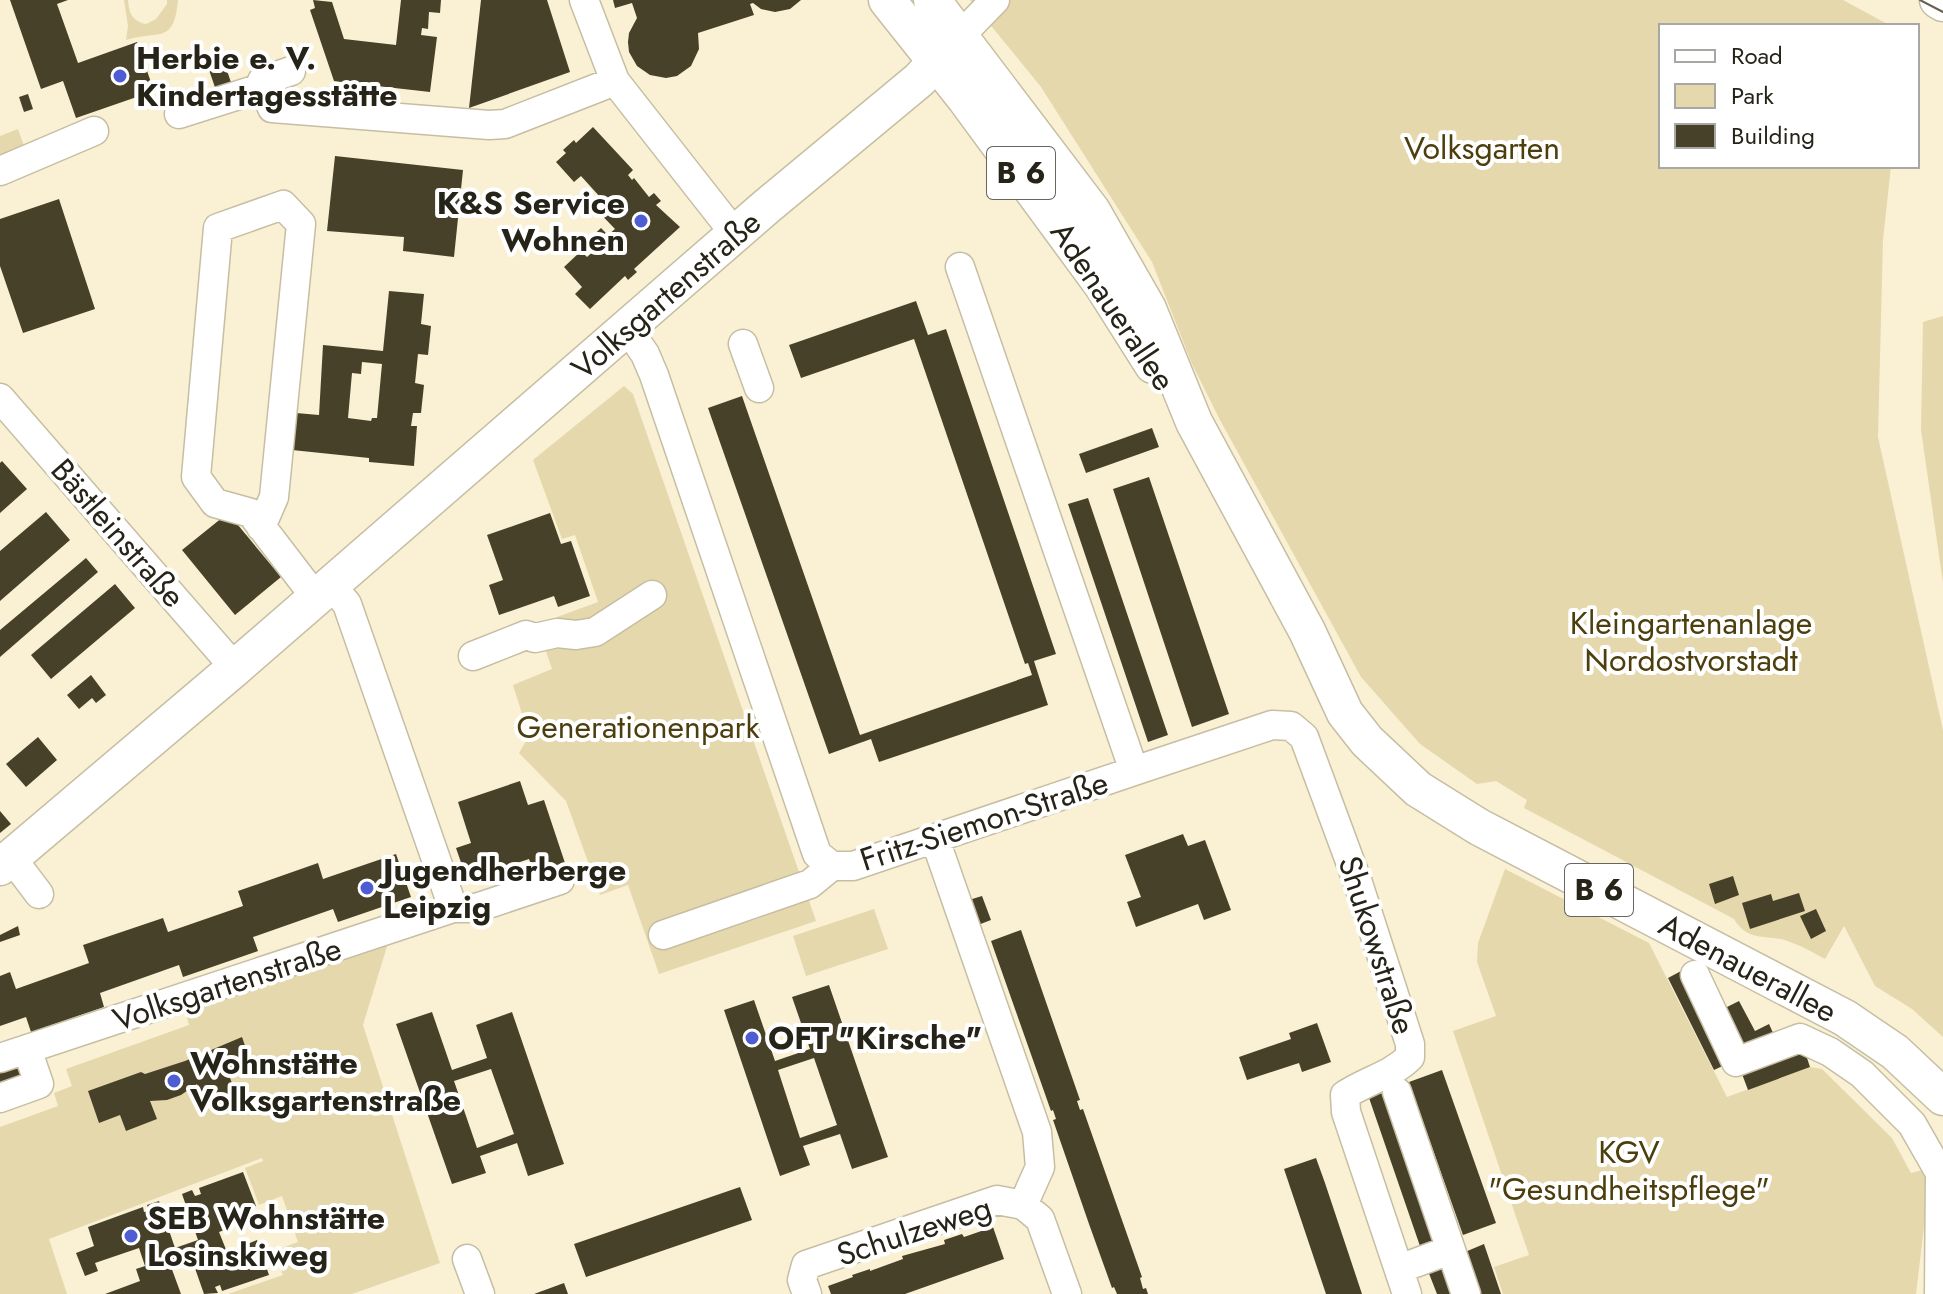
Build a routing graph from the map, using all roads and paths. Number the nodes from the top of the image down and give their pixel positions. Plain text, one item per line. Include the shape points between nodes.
1 (584, 0) edge
2 (887, 0) edge
3 (932, 0) edge
4 (995, 0) edge
5 (960, 36) junction
6 (936, 62) junction
7 (291, 71) dead end
8 (615, 81) junction
9 (263, 84) junction
10 (179, 114) dead end
11 (94, 131) dead end
12 (0, 171) edge
13 (735, 234) junction
14 (960, 267) dead end
15 (627, 328) junction
16 (743, 344) dead end
17 (759, 388) dead end
18 (0, 398) edge
19 (1194, 422) junction
20 (261, 527) junction
21 (324, 592) junction
22 (652, 595) dead end
23 (1307, 631) junction
24 (473, 656) dead end
25 (235, 668) junction
26 (1134, 771) junction
27 (935, 839) junction
28 (6, 862) edge
29 (832, 866) junction
30 (560, 880) dead end
31 (39, 894) dead end
32 (453, 908) junction
33 (663, 935) dead end
34 (1695, 975) dead end
35 (27, 1049) junction
36 (0, 1058) edge
37 (1943, 1068) edge
38 (1397, 1092) dead end
39 (1943, 1097) edge
40 (0, 1098) edge
41 (1023, 1205) junction
42 (1450, 1250) junction
43 (467, 1259) dead end
44 (1403, 1282) edge
45 (480, 1294) edge
46 (807, 1294) edge
47 (1067, 1294) edge
48 (1466, 1294) edge
49 (1939, 1294) edge

1 - 8 street
2 - 6 main road, Adenauerallee / B 6
3 - 5 main road, Adenauerallee / B 6
4 - 5 street, Volksgartenstraße
5 - 6 main road, Volksgartenstraße
5 - 19 main road, Adenauerallee / B 6 via 1092,211 1148,309
6 - 13 main road, Volksgartenstraße
6 - 19 main road, Adenauerallee / B 6 via 1103,286
7 - 9 street
8 - 9 street via 493,125 272,108
8 - 13 street
9 - 10 street
11 - 12 street
13 - 15 main road, Volksgartenstraße
14 - 26 street, Fritz-Siemon-Straße
15 - 21 main road, Volksgartenstraße
15 - 29 street, Fritz-Siemon-Straße via 654,375 817,854
16 - 17 street
18 - 25 street, Bästleinstraße
19 - 23 main road, Adenauerallee / B 6
20 - 20 street via 251,513 215,503 196,477 218,228 283,205 301,224 274,497
20 - 21 street
21 - 25 main road, Volksgartenstraße
21 - 32 street via 347,604
22 - 24 street via 595,632 526,635
23 - 37 main road, Adenauerallee / B 6 via 1383,734 1436,780 1855,1000
23 - 39 main road, Adenauerallee / B 6 via 1345,713 1367,741 1426,795 1845,1018 1895,1052
25 - 28 main road, Volksgartenstraße
26 - 27 street, Fritz-Siemon-Straße
26 - 44 street, Shukowstraße via 1272,725 1291,726 1304,737 1410,1044 1410,1057 1399,1068 1345,1095 1346,1112
27 - 29 street, Fritz-Siemon-Straße via 853,866
27 - 41 street, Schulzeweg via 1037,1132 1040,1167
28 - 31 street
29 - 33 street via 810,884
30 - 32 street, Volksgartenstraße via 476,908
32 - 35 street, Volksgartenstraße
34 - 49 street via 1736,1062 1800,1038 1862,1074 1912,1124 1940,1173
35 - 36 street, Volksgartenstraße
35 - 40 street via 39,1084
38 - 42 street
41 - 46 street, Schulzeweg via 997,1200 806,1265 802,1280
41 - 47 street, Schulzeweg via 1040,1219
42 - 44 street
42 - 48 street
43 - 45 street

